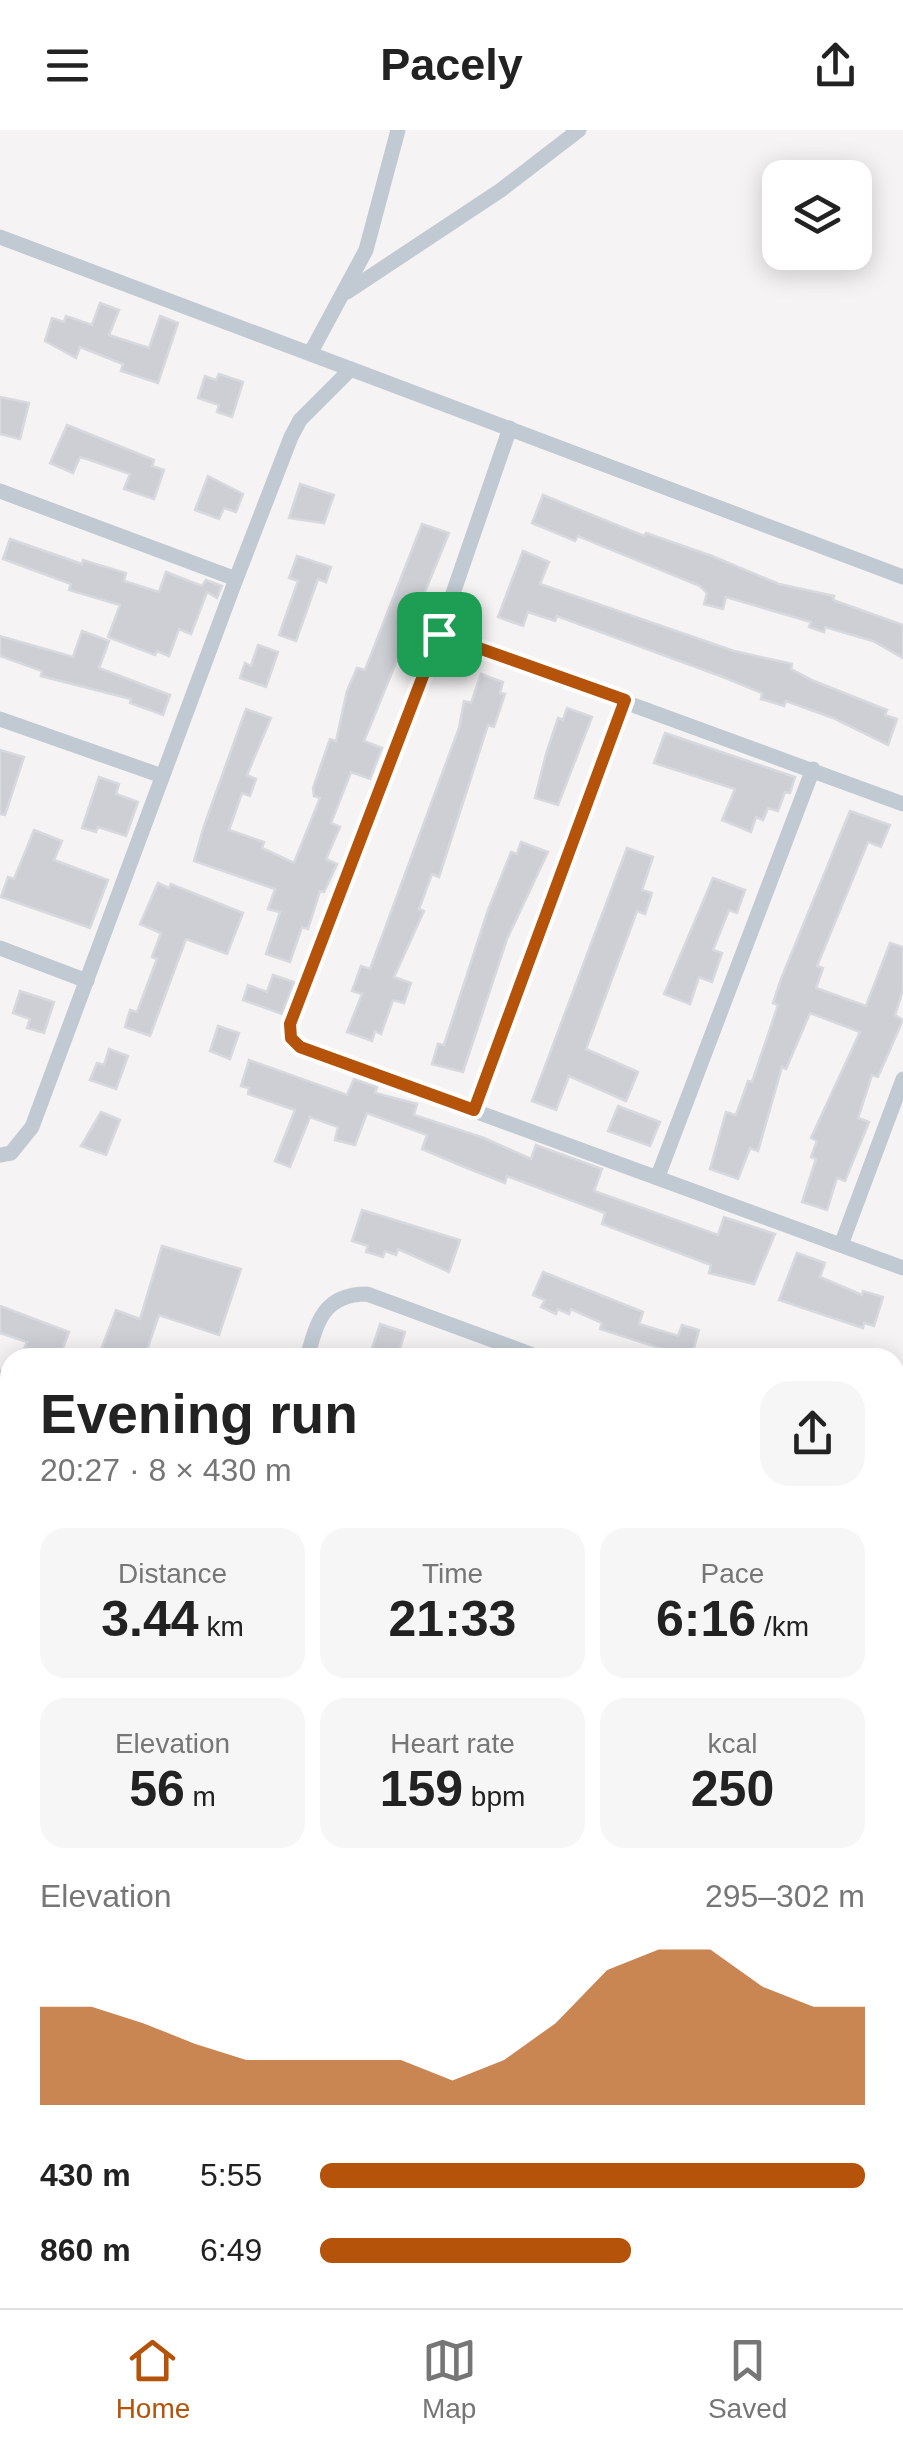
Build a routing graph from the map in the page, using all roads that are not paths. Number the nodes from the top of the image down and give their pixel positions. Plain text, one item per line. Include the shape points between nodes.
1 (398, 130) edge
2 (579, 130) edge
3 (0, 237) edge
4 (347, 292) junction
5 (311, 352) junction
6 (351, 369) junction
7 (510, 428) junction
8 (0, 491) edge
9 (903, 578) edge
10 (236, 579) junction
11 (439, 634) junction
12 (625, 700) junction
13 (0, 718) edge
14 (813, 769) junction
15 (162, 776) junction
16 (903, 804) edge
17 (0, 948) edge
18 (87, 981) junction
19 (903, 1078) edge
20 (474, 1110) junction
21 (0, 1155) edge
22 (658, 1176) junction
23 (841, 1245) junction
24 (903, 1268) edge
25 (310, 1348) edge
26 (513, 1348) edge

1 - 4 street via 366,250
2 - 4 street
3 - 5 street
4 - 5 street
5 - 6 street
6 - 7 street
6 - 10 street via 300,420
7 - 9 street
7 - 11 street
8 - 10 street
10 - 15 street
11 - 12 street
11 - 20 street via 290,1024 291,1038 300,1047
12 - 14 street
12 - 20 street
13 - 15 street
14 - 16 street
14 - 22 street
15 - 18 street
17 - 18 street
18 - 21 street via 32,1127 11,1153
19 - 23 street
20 - 22 street
22 - 23 street
23 - 24 street
25 - 26 street via 330,1303 367,1294

